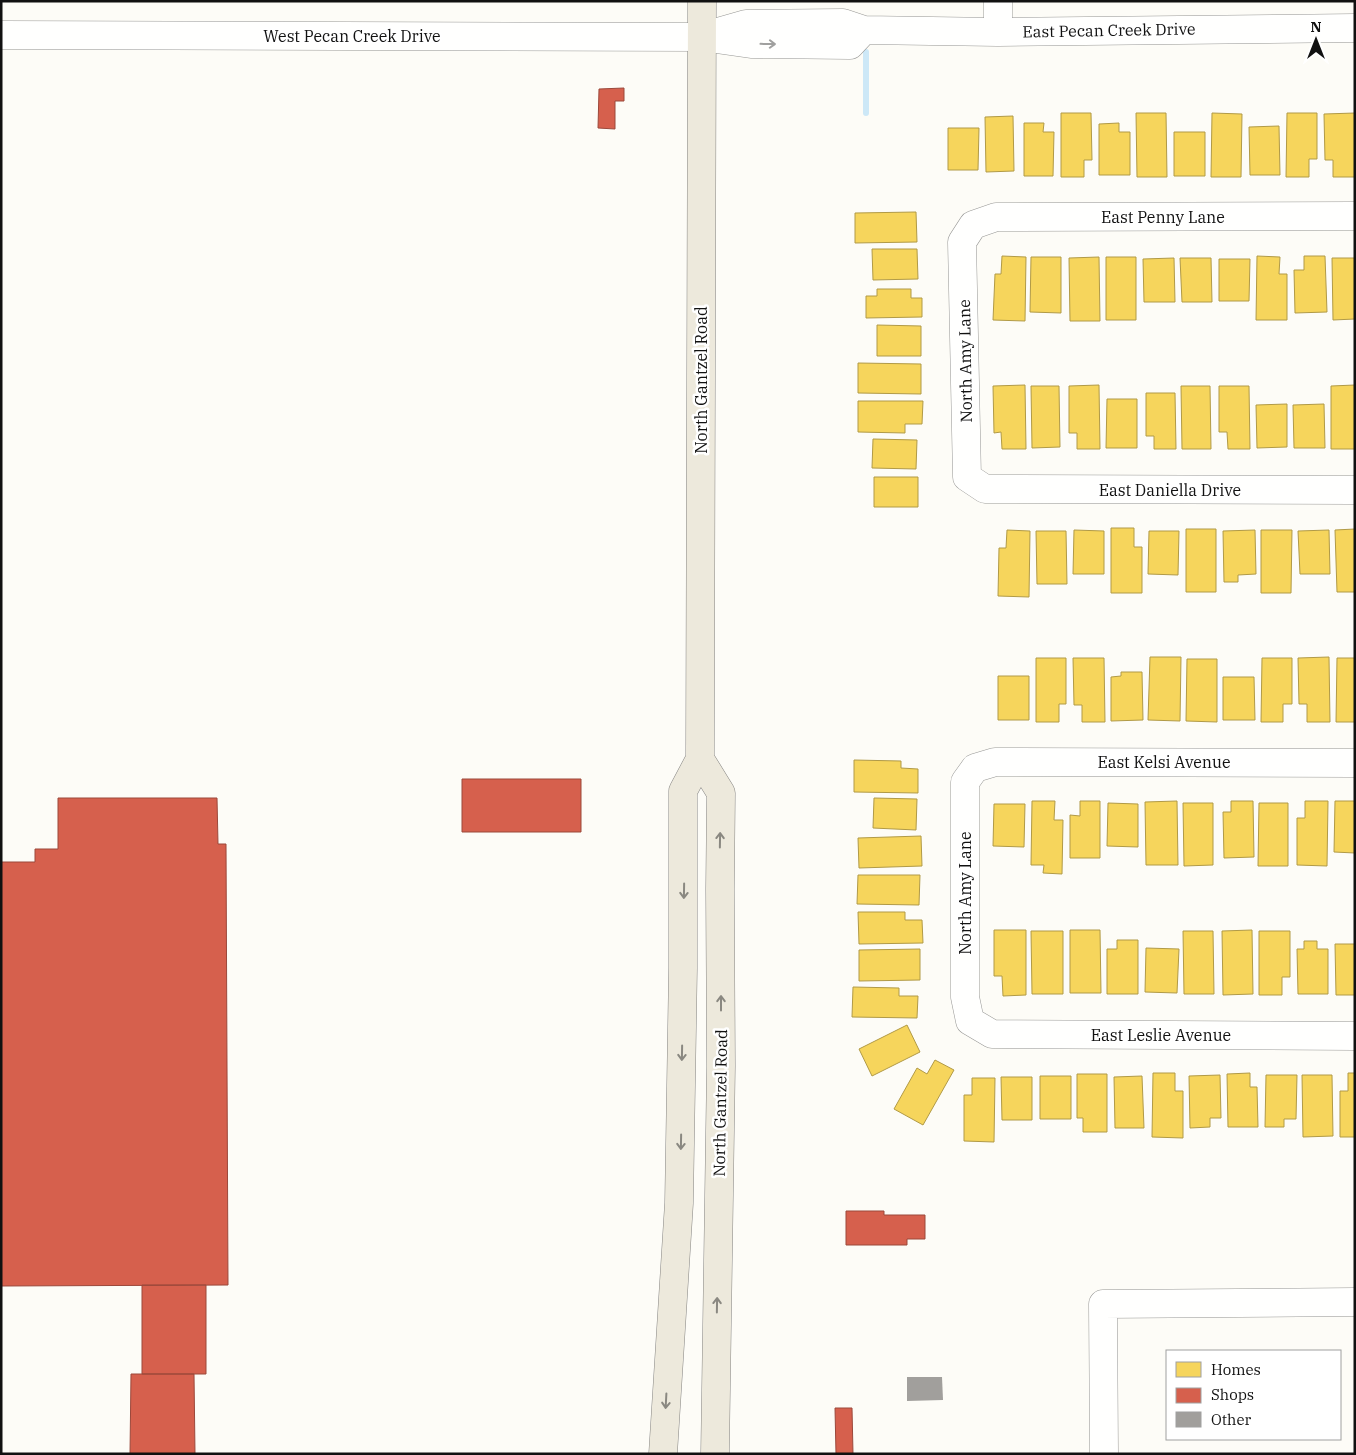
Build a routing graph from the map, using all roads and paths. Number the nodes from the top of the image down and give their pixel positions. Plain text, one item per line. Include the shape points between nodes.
1 (702, 1) edge
2 (998, 1) edge
3 (1355, 28) edge
4 (998, 32) junction
5 (1, 35) edge
6 (702, 37) junction
7 (1355, 216) edge
8 (973, 225) joint
9 (985, 489) joint
10 (1355, 490) edge
11 (700, 759) junction
12 (1355, 763) edge
13 (975, 768) joint
14 (970, 1021) joint
15 (1355, 1036) edge
16 (1355, 1302) edge
17 (663, 1454) edge
18 (715, 1454) edge
19 (1104, 1454) edge

1 - 6 main road, North Gantzel Road
2 - 4 street
3 - 4 street, East Pecan Creek Drive
4 - 6 street, East Pecan Creek Drive via 864,30 843,23 746,24
5 - 6 street, West Pecan Creek Drive
6 - 11 main road, North Gantzel Road
7 - 8 street, East Penny Lane via 996,217
8 - 9 street, North Amy Lane via 962,242 967,477
9 - 10 street, East Daniella Drive
11 -> 17 main road, North Gantzel Road via 684,791 679,1203
18 -> 11 main road, North Gantzel Road via 721,793
12 - 13 street, East Kelsi Avenue via 995,762
13 - 14 street, North Amy Lane via 965,782 965,997
14 - 15 street, East Leslie Avenue via 992,1034
16 - 19 street via 1102,1304

